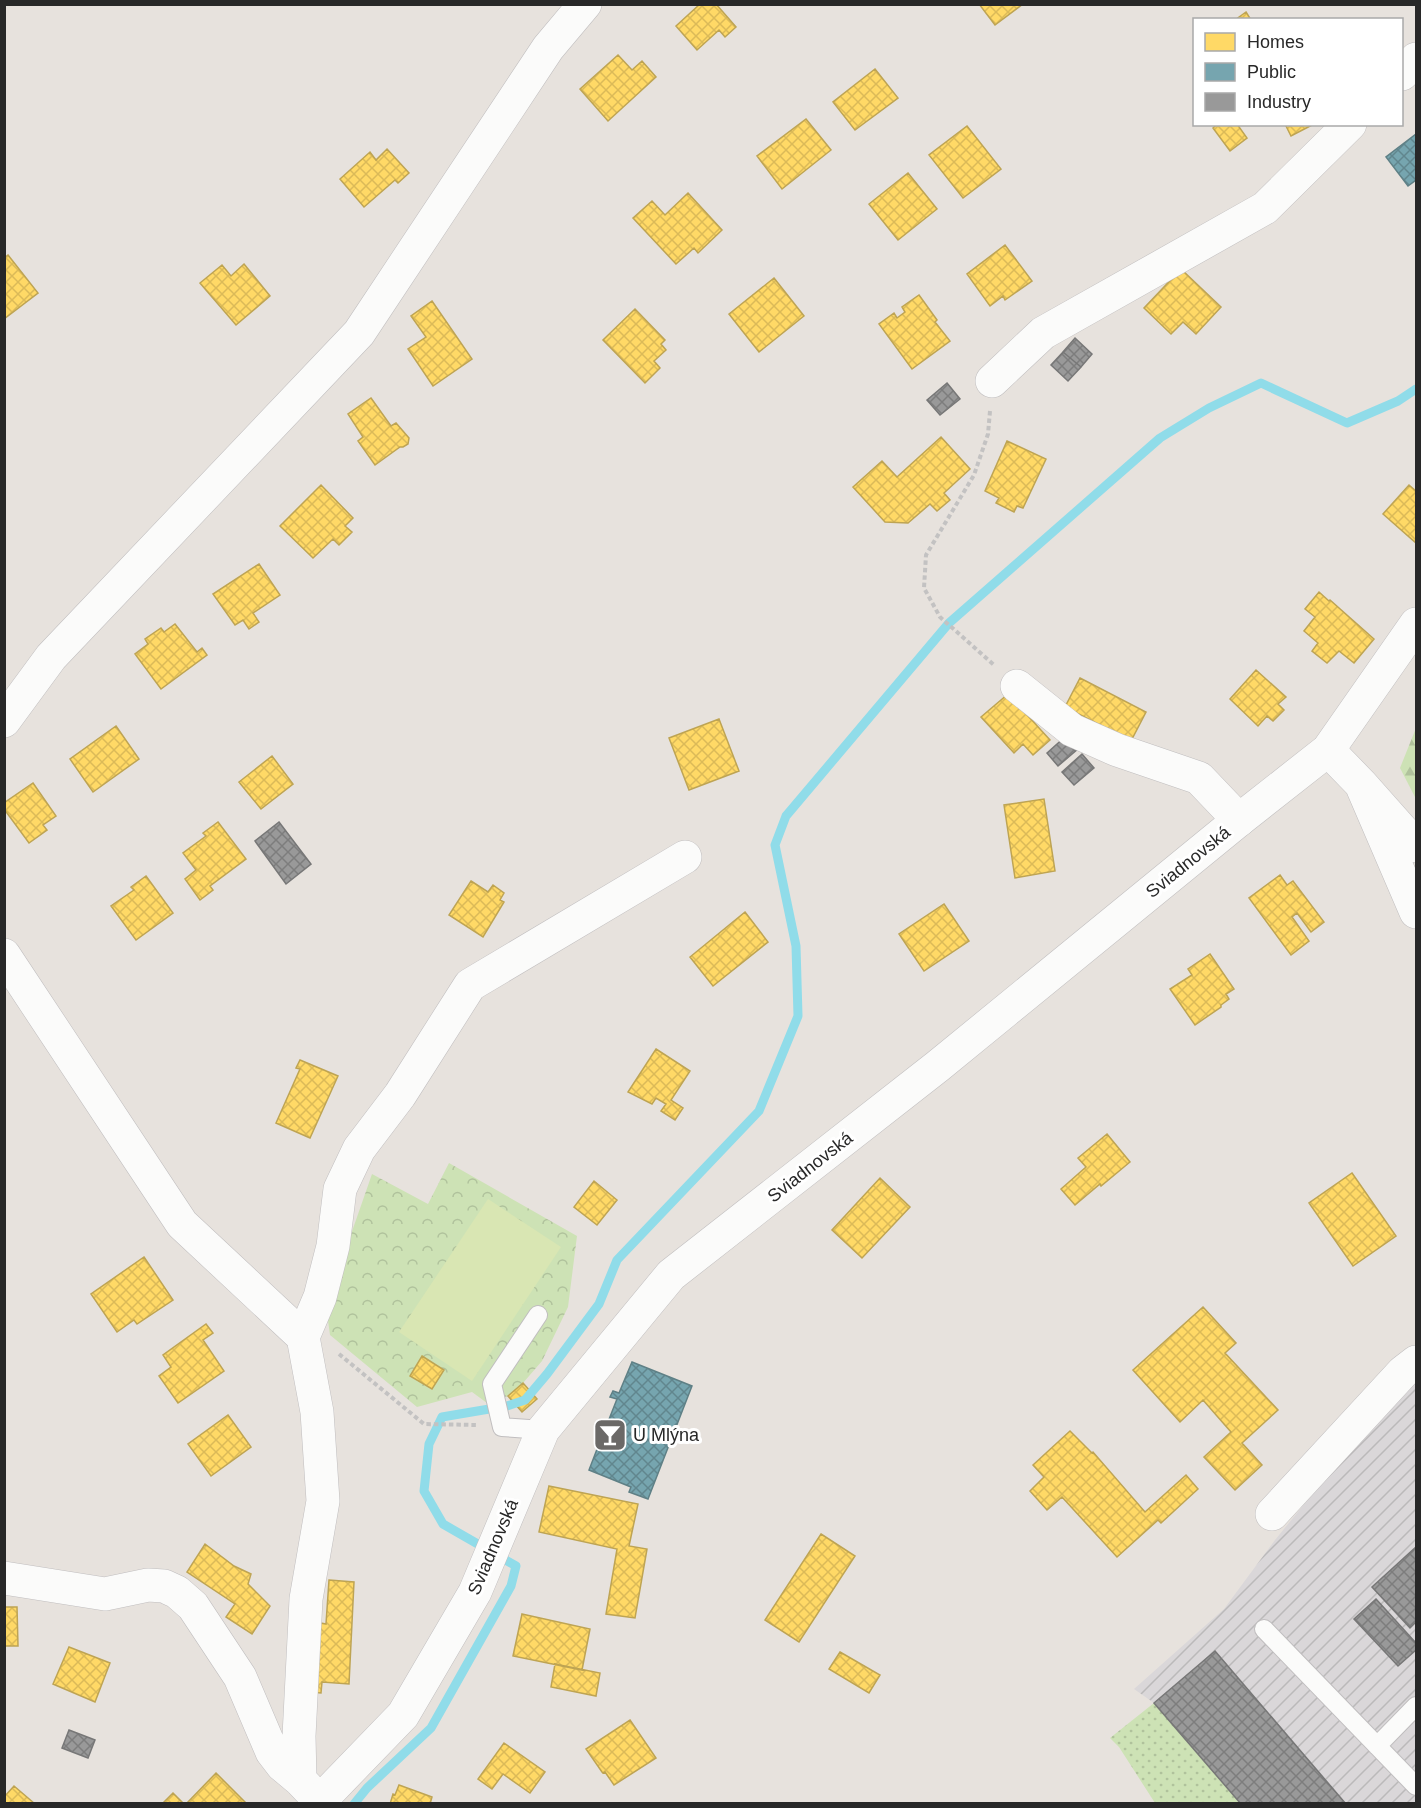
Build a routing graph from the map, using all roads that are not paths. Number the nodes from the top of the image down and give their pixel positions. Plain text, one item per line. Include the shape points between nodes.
1 (585, 4) edge
2 (1416, 59) edge
3 (1403, 72) edge
4 (1348, 126) edge
5 (992, 381) road end
6 (1416, 624) edge
7 (1017, 686) road end
8 (4, 721) edge
9 (1328, 750) junction
10 (1361, 784) junction
11 (1239, 819) junction
12 (1416, 846) edge
13 (685, 856) dead end
14 (1416, 912) edge
15 (4, 955) edge
16 (538, 1315) dead end
17 (317, 1342) junction
18 (1416, 1362) edge
19 (543, 1430) junction
20 (1272, 1514) dead end
21 (4, 1578) edge
22 (1264, 1629) dead end
23 (1416, 1706) edge
24 (1377, 1746) junction
25 (1416, 1786) edge
26 (312, 1795) edge

1 - 8 street via 548,48 360,333 51,657
2 - 3 street
4 - 5 street via 1265,208 1043,333
6 - 9 street, Sviadnovská
7 - 11 street via 1072,730 1199,778
9 - 10 street
9 - 11 street, Sviadnovská
10 - 12 street
10 - 14 street
11 - 19 street, Sviadnovská via 938,1066 671,1275
13 - 17 street via 470,985 400,1095 358,1149 340,1189 333,1246 320,1297
15 - 17 street via 182,1224
16 - 19 lane via 492,1384 502,1427
17 - 26 street via 323,1501 306,1599 299,1736
18 - 20 street via 1402,1372
19 - 26 street, Sviadnovská via 476,1592 403,1715
21 - 26 street via 105,1594 148,1585 177,1592 193,1606 240,1677 272,1752
22 - 24 lane
23 - 24 lane
24 - 25 lane

